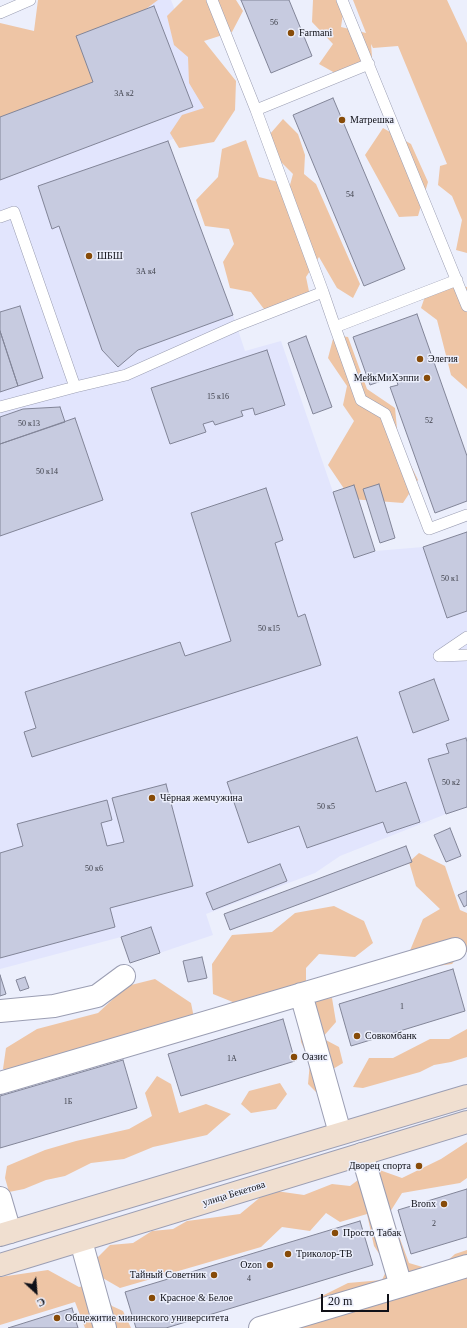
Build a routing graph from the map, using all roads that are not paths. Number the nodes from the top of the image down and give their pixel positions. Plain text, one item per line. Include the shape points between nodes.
1 (30, 0) edge
2 (212, 0) edge
3 (342, 0) edge
4 (0, 13) edge
5 (369, 64) junction
6 (256, 110) junction
7 (0, 217) edge
8 (457, 280) junction
9 (323, 292) junction
10 (467, 306) edge
11 (335, 327) junction
12 (74, 387) junction
13 (0, 407) edge
14 (467, 515) edge
15 (467, 637) edge
16 (467, 655) edge
17 (455, 949) dead end
18 (124, 976) dead end
19 (301, 994) junction
20 (0, 1011) edge
21 (0, 1083) edge
22 (467, 1096) edge
23 (467, 1122) edge
24 (340, 1133) junction
25 (362, 1154) junction
26 (0, 1198) edge
27 (5, 1233) edge
28 (81, 1241) junction
29 (0, 1265) edge
30 (467, 1266) edge
31 (401, 1286) junction
32 (105, 1328) edge
33 (260, 1328) edge

1 - 4 lane
2 - 6 lane
3 - 5 lane
5 - 6 lane
5 - 8 lane
6 - 9 lane
7 - 12 lane via 14,212
8 - 10 lane
8 - 11 lane
9 - 11 lane
9 - 12 lane via 236,326 126,375
11 - 14 lane via 361,400 384,414 428,529
12 - 13 lane
15 - 16 lane via 439,656
17 - 19 street
18 - 20 street via 97,996 54,1006
19 - 21 street
19 - 24 street
22 - 24 main road
23 - 25 main road, улица Бекетова
24 - 27 main road
25 - 28 main road, улица Бекетова
25 - 31 street
26 - 27 street
28 - 29 main road, улица Бекетова
28 - 32 street
30 - 31 street
31 - 33 street

